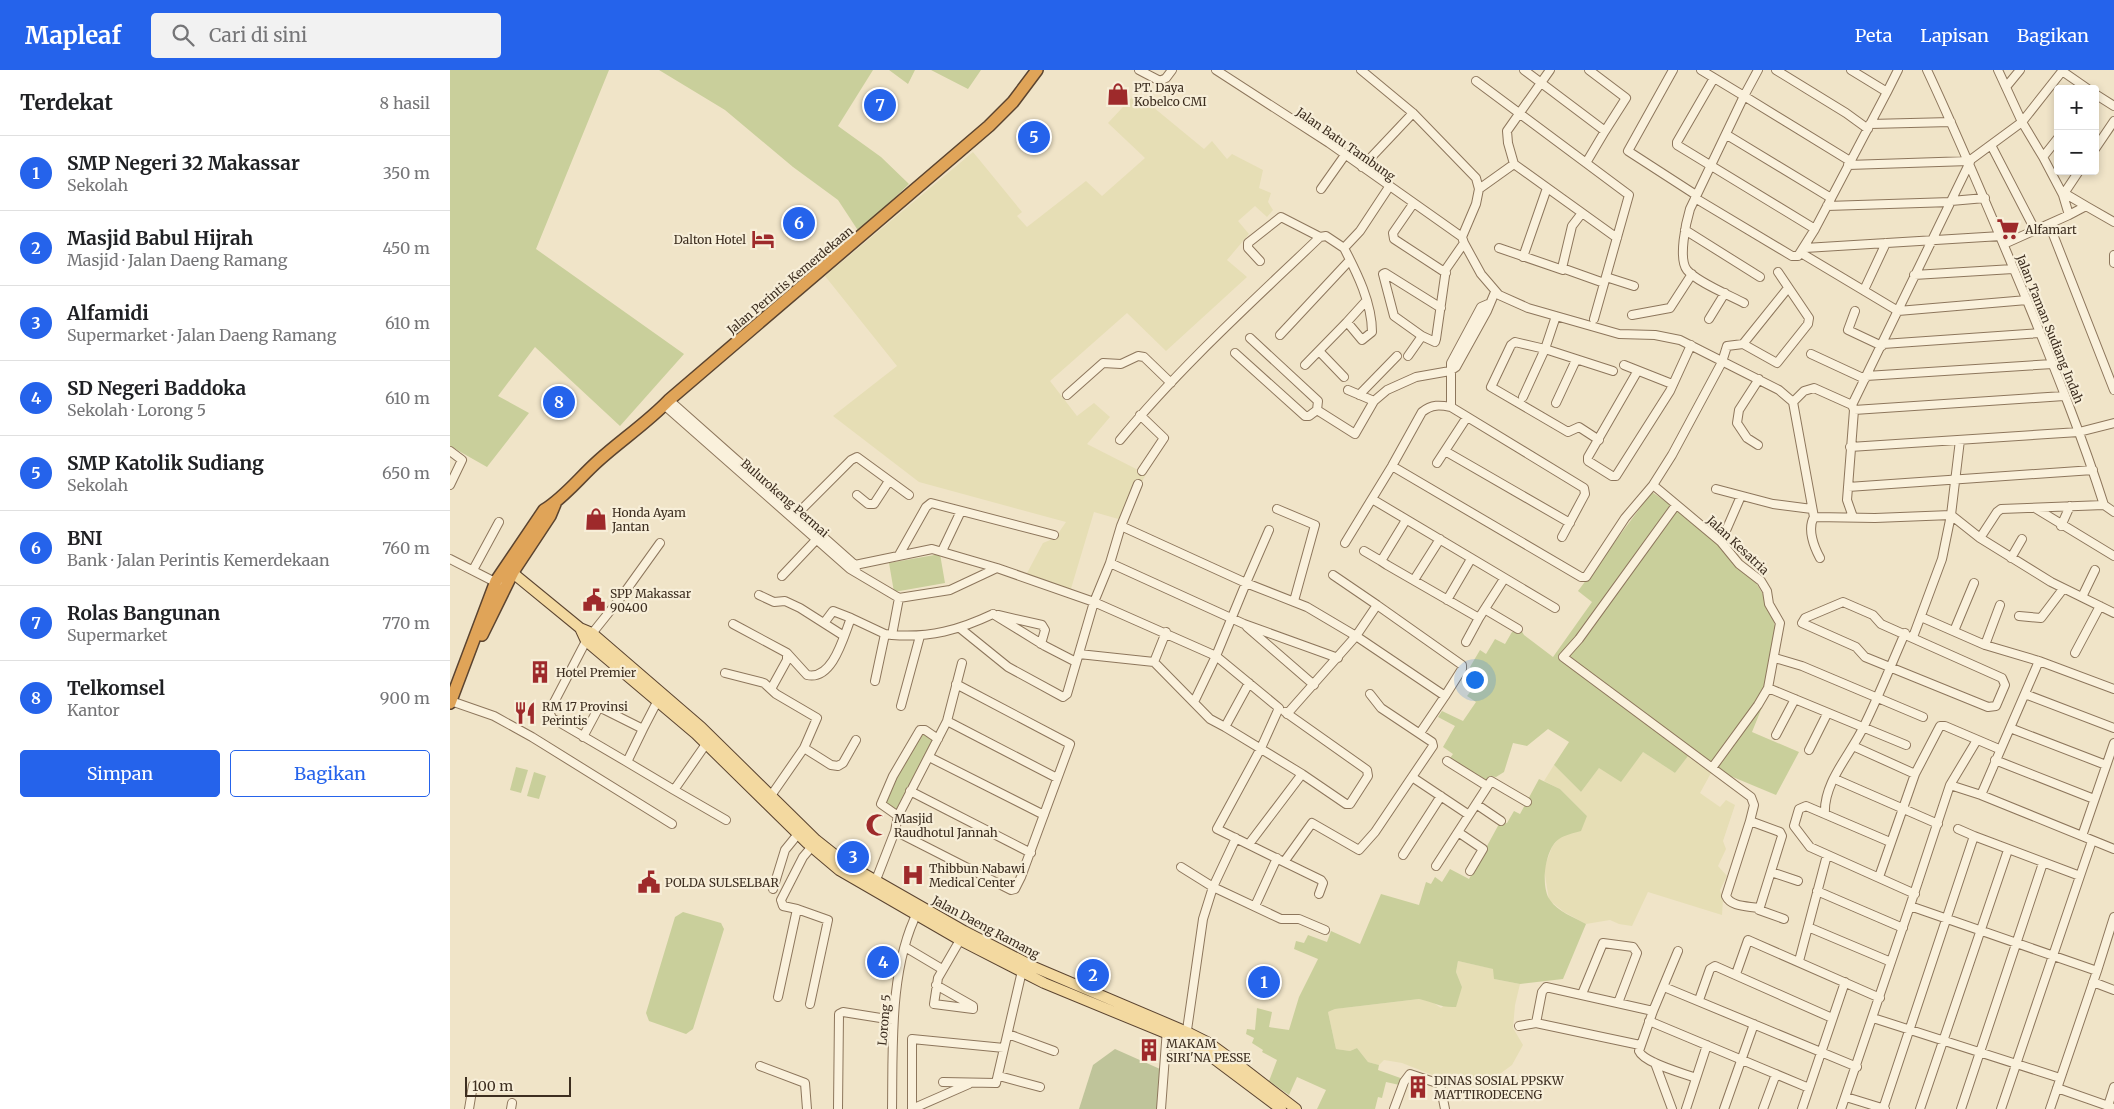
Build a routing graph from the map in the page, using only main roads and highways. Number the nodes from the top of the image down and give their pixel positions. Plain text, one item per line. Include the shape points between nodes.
1 (1037, 70) edge
2 (509, 569) junction
3 (639, 679) junction
4 (451, 703) edge
5 (769, 800) junction
6 (814, 844) junction
7 (918, 911) junction
8 (995, 952) junction
9 (1046, 978) junction
10 (1266, 1091) junction
11 (1281, 1109) edge
12 (1296, 1109) edge

1 - 2 highway, Jalan Perintis Kemerdekaan via 990,126 599,460 555,504 550,516
2 - 3 main road, Jalan Daeng Ramang
2 - 4 highway, Jalan Perintis Kemerdekaan
3 - 5 main road, Jalan Daeng Ramang
3 - 5 main road, Jalan Daeng Ramang via 701,727
5 - 6 main road, Jalan Daeng Ramang
5 - 6 main road, Jalan Daeng Ramang via 798,834
6 - 7 main road, Jalan Daeng Ramang
7 - 8 main road, Jalan Daeng Ramang
7 - 8 main road, Jalan Daeng Ramang via 960,940
8 - 9 main road, Jalan Daeng Ramang
8 - 9 main road, Jalan Daeng Ramang via 1022,972
9 - 10 main road, Jalan Daeng Ramang via 1167,1029 1209,1043
10 - 11 main road, Jalan Daeng Ramang
10 - 12 main road, Jalan Daeng Ramang

